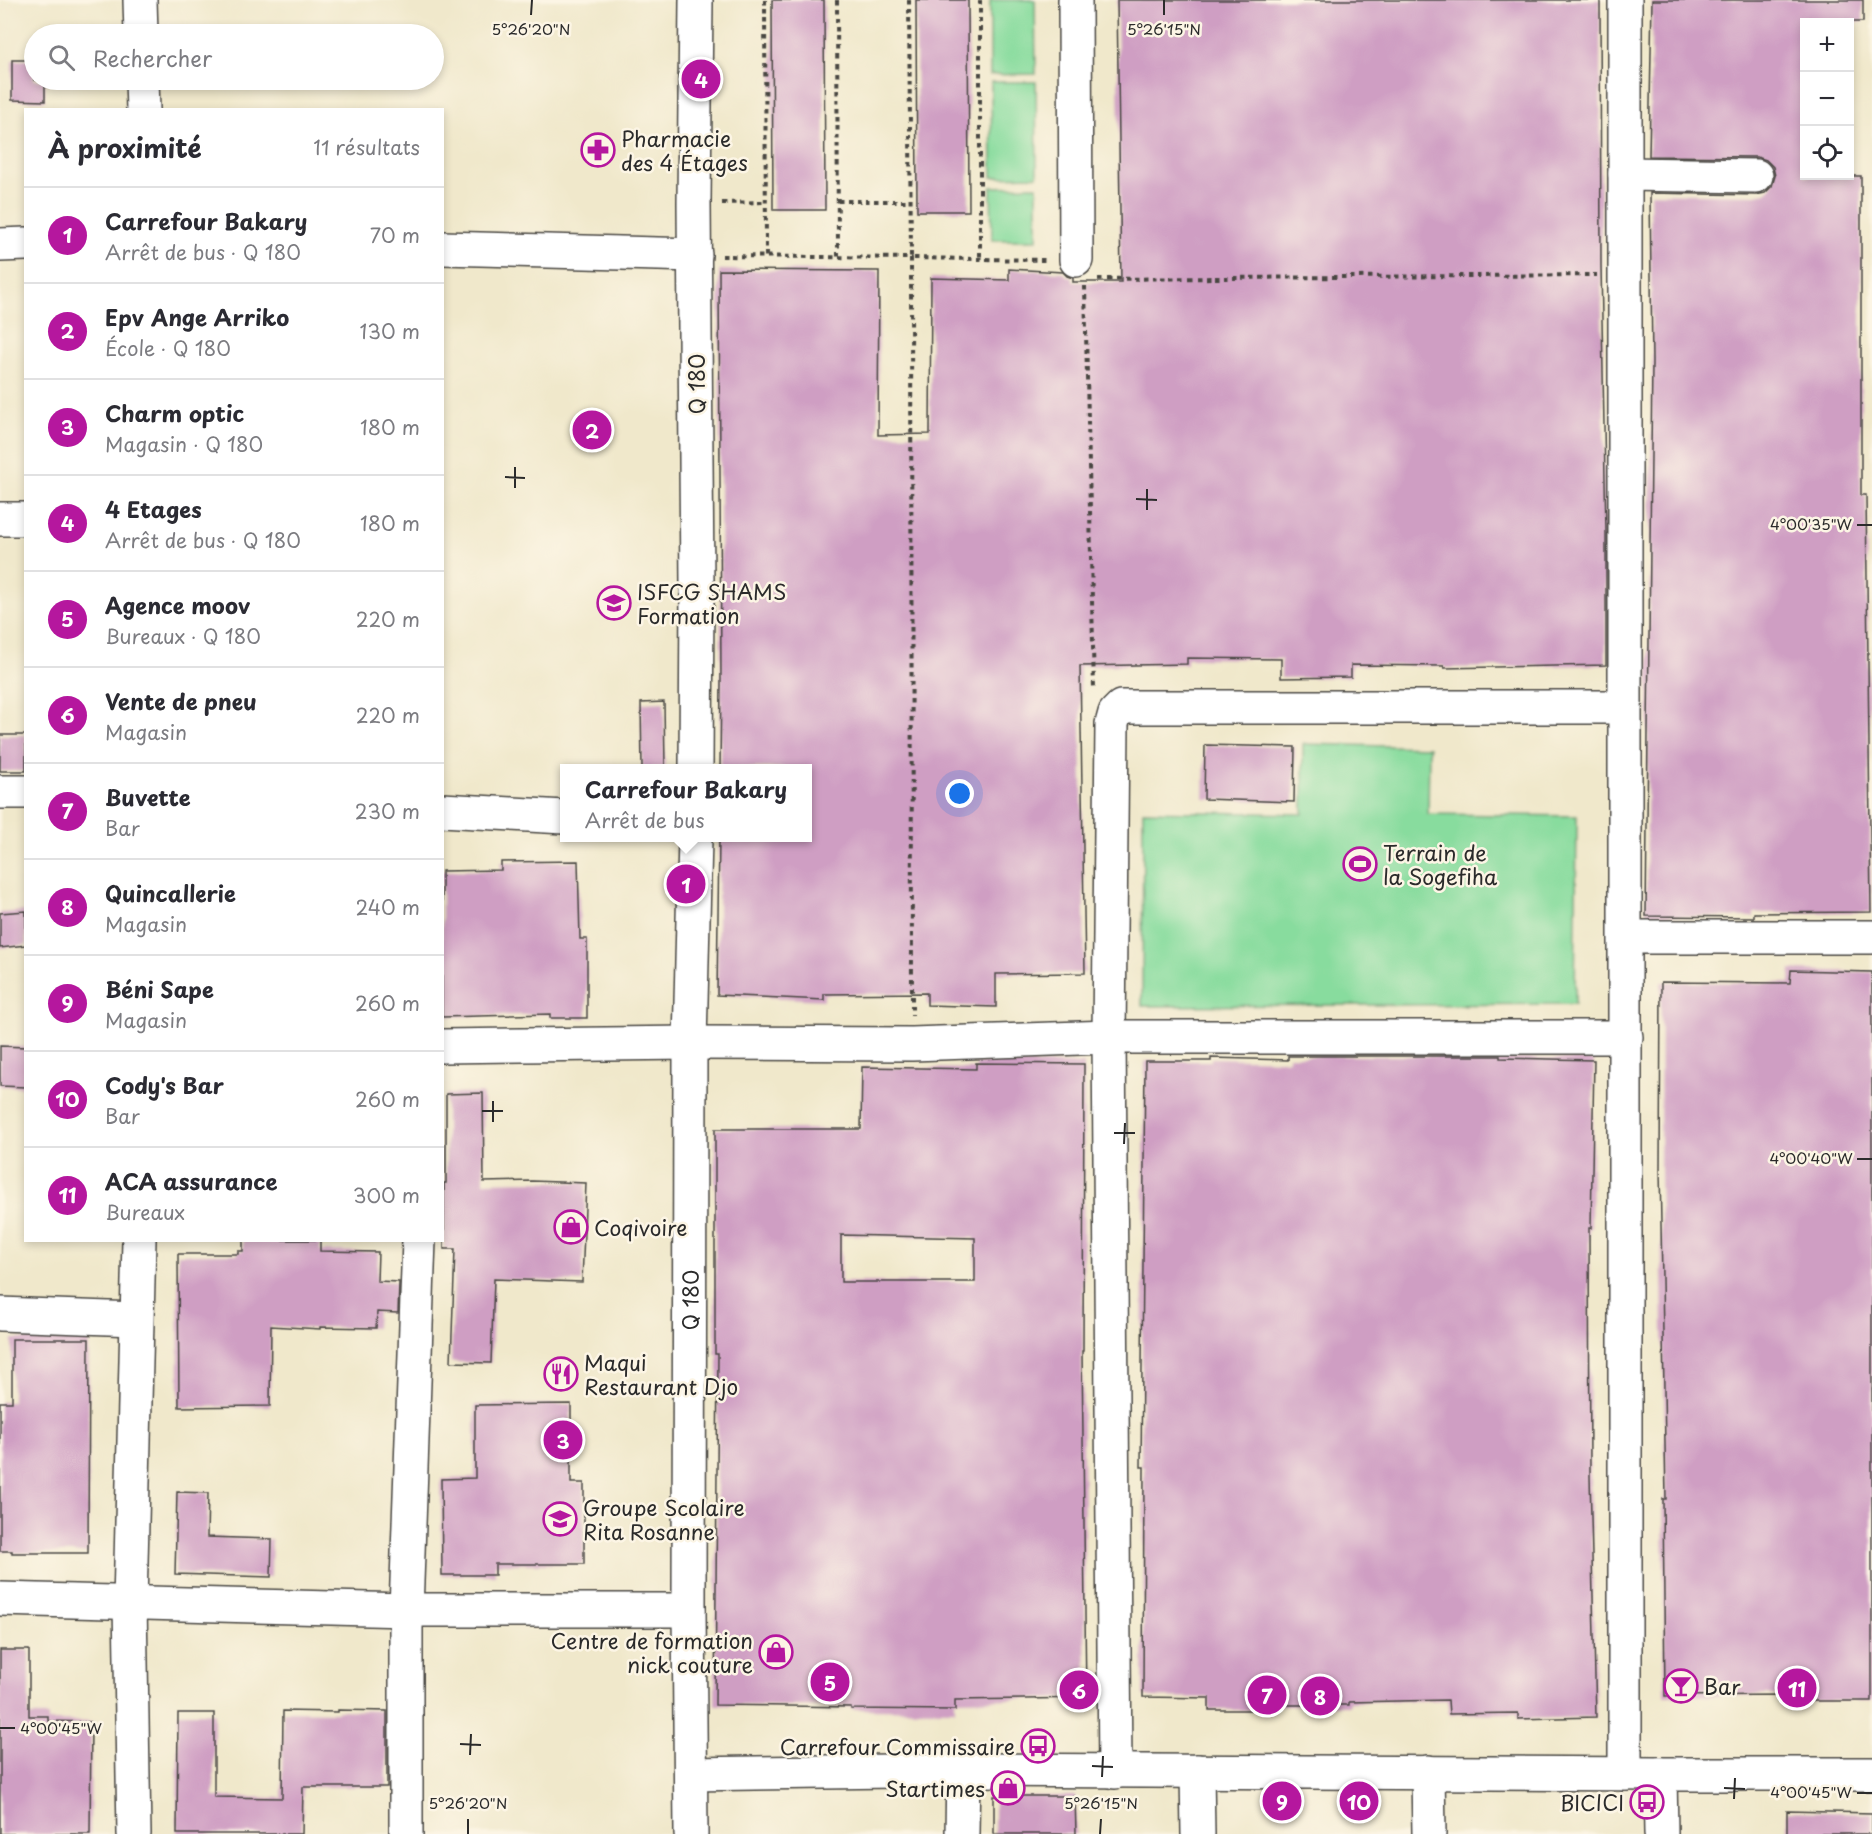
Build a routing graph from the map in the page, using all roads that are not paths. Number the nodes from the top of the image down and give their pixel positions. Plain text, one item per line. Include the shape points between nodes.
1 (140, 0) edge
2 (696, 0) edge
3 (1075, 0) edge
4 (1625, 0) edge
5 (141, 24) edge
6 (142, 90) edge
7 (143, 108) edge
8 (1625, 174) junction
9 (1755, 176) dead end
10 (24, 244) edge
11 (0, 245) edge
12 (444, 248) edge
13 (695, 255) junction
14 (1081, 270) road end
15 (0, 519) edge
16 (24, 519) edge
17 (1625, 707) junction
18 (696, 764) edge
19 (0, 792) edge
20 (24, 792) edge
21 (444, 810) edge
22 (560, 817) edge
23 (695, 842) edge
24 (1626, 937) junction
25 (1872, 937) edge
26 (1109, 1037) junction
27 (1626, 1037) junction
28 (690, 1043) junction
29 (444, 1046) edge
30 (139, 1242) edge
31 (419, 1242) edge
32 (0, 1314) edge
33 (136, 1319) junction
34 (0, 1599) edge
35 (130, 1603) junction
36 (406, 1610) junction
37 (689, 1610) junction
38 (963, 1770) junction
39 (1197, 1771) junction
40 (1115, 1772) junction
41 (1428, 1772) junction
42 (691, 1774) junction
43 (1625, 1774) junction
44 (1660, 1774) junction
45 (1872, 1774) edge
46 (134, 1834) edge
47 (406, 1834) edge
48 (691, 1834) edge
49 (963, 1834) edge
50 (1198, 1834) edge
51 (1429, 1834) edge
52 (1661, 1834) edge

1 - 5 street
2 - 13 street, Q 180
3 - 14 street
4 - 8 street
6 - 7 street
8 - 9 street
8 - 17 street
10 - 11 street
12 - 13 street
13 - 18 street, Q 180
15 - 16 street
17 - 24 street
17 - 26 street via 1121,706 1112,724
19 - 20 street
21 - 22 street
23 - 28 street, Q 180
24 - 25 street
24 - 27 street
26 - 27 street
26 - 28 street via 912,1044
26 - 40 street
27 - 43 street
28 - 29 street
28 - 37 street, Q 180
30 - 33 street
31 - 36 street
32 - 33 street
33 - 35 street
34 - 35 street
35 - 36 street
35 - 46 street
36 - 37 street
36 - 47 street
37 - 42 street, Q 180
38 - 40 street
38 - 42 street
38 - 49 street
39 - 40 street
39 - 41 street
39 - 50 street
41 - 43 street
41 - 51 street
42 - 48 street, Q 180
43 - 44 street
44 - 45 street
44 - 52 street

